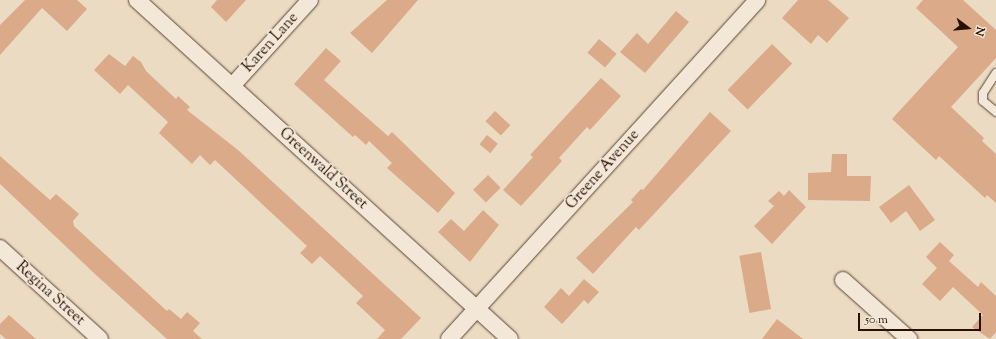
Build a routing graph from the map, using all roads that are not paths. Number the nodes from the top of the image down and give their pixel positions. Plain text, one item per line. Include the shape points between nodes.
1 (137, 0) edge
2 (310, 0) edge
3 (757, 0) edge
4 (996, 73) edge
5 (232, 86) junction
6 (996, 112) edge
7 (0, 248) edge
8 (843, 280) dead end
9 (477, 309) junction
10 (100, 339) edge
11 (449, 339) edge
12 (510, 339) edge
13 (909, 339) edge

1 - 5 street, Greenwald Street
2 - 5 street, Karen Lane
3 - 9 street, Greene Avenue
4 - 6 lane via 983,93 983,102
5 - 9 street, Greenwald Street
7 - 10 street, Regina Street
8 - 13 street
9 - 11 street, Greene Avenue
9 - 12 street, Greenwald Street

